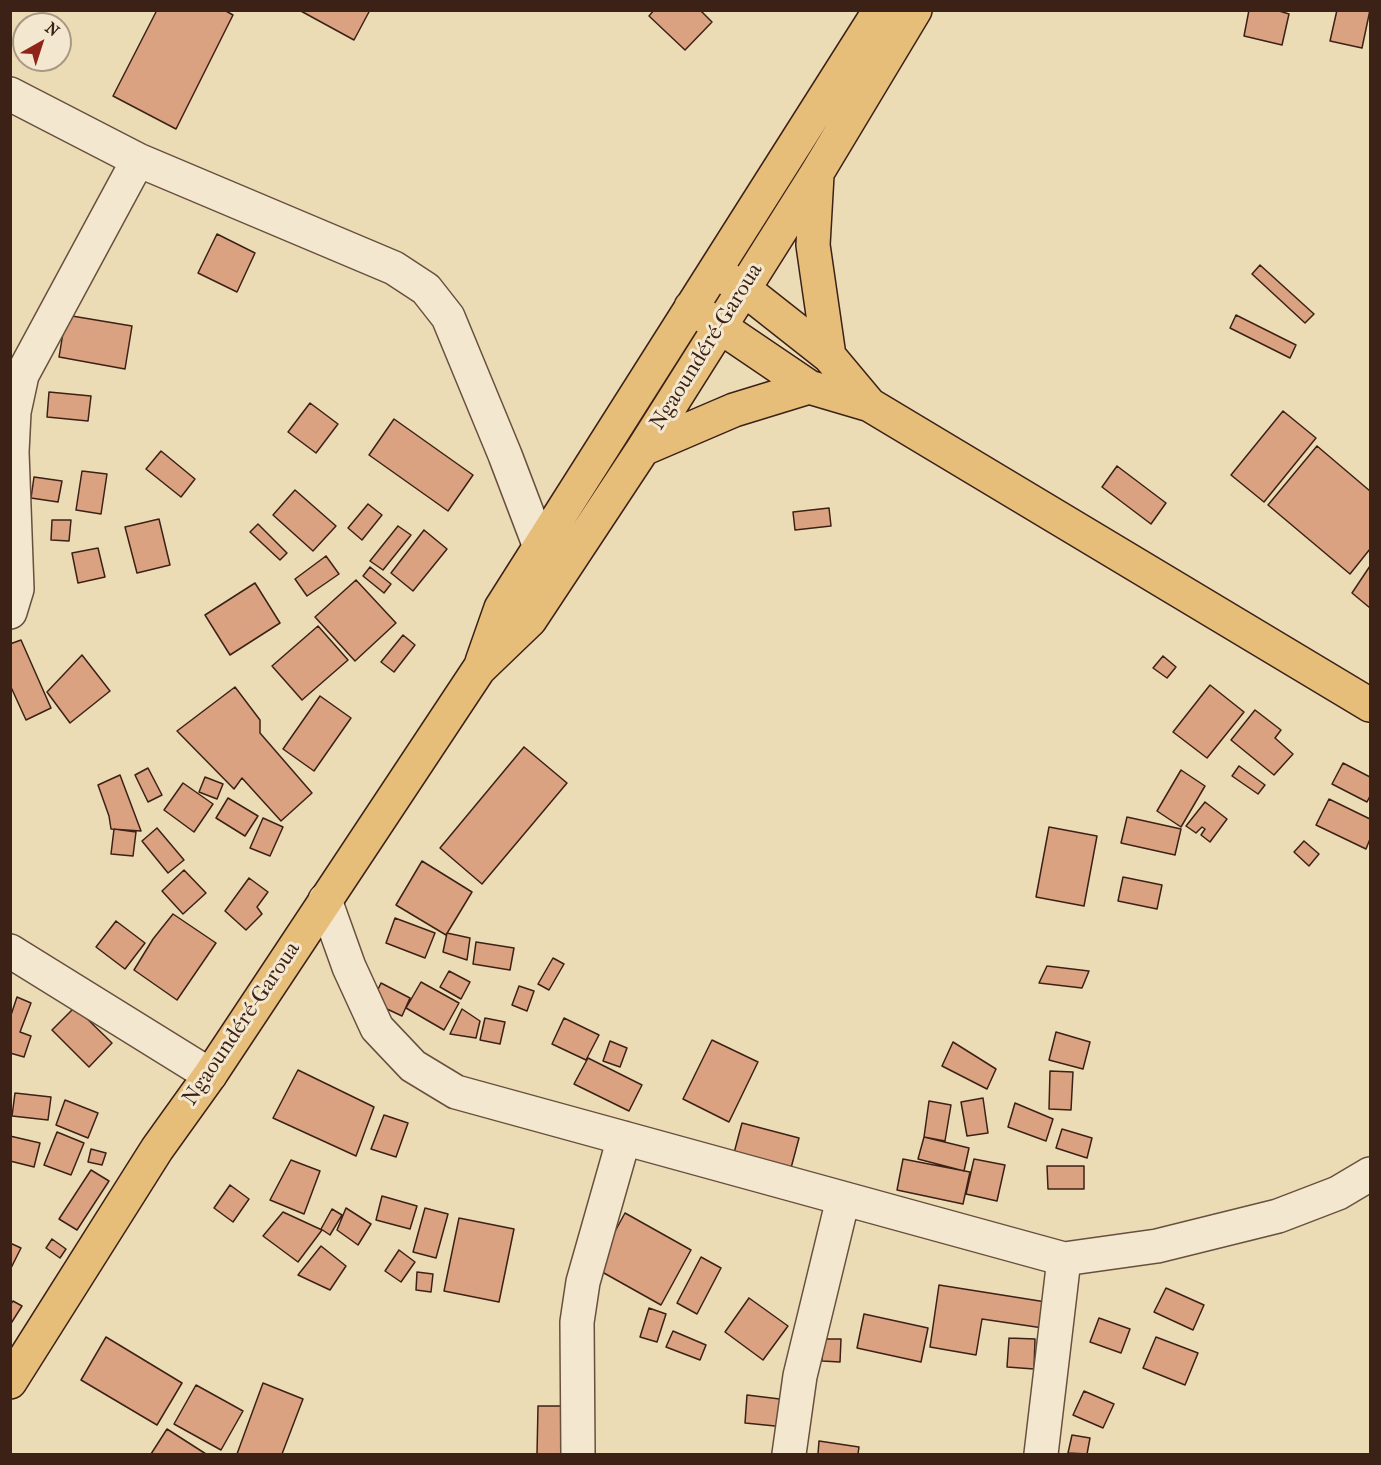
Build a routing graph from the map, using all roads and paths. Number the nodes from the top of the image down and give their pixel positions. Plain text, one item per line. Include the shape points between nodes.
1 (880, 10) edge
2 (915, 10) edge
3 (10, 94) edge
4 (138, 160) junction
5 (817, 173) junction
6 (715, 272) junction
7 (744, 289) junction
8 (691, 307) junction
9 (721, 326) junction
10 (828, 356) junction
11 (808, 387) junction
12 (870, 405) junction
13 (643, 449) junction
14 (540, 547) junction
15 (10, 612) edge
16 (479, 669) junction
17 (1371, 705) edge
18 (325, 900) junction
19 (10, 951) edge
20 (210, 1075) junction
21 (624, 1138) junction
22 (1371, 1174) edge
23 (843, 1199) junction
24 (1064, 1259) junction
25 (10, 1382) edge
26 (578, 1455) edge
27 (789, 1455) edge
28 (1041, 1455) edge

1 - 6 highway, Ngaoundéré-Garoua
2 - 5 highway, Ngaoundéré-Garoua
3 - 4 street
4 - 14 street via 394,268 426,289 448,317
4 - 15 street via 22,375 14,412 17,589
5 - 7 highway, Ngaoundéré-Garoua
5 - 10 highway via 813,245
6 - 7 highway
6 - 8 highway, Ngaoundéré-Garoua
7 - 9 highway, Ngaoundéré-Garoua
7 - 10 highway
8 - 9 highway
8 - 14 highway, Ngaoundéré-Garoua
9 - 11 highway
9 - 13 highway, Ngaoundéré-Garoua
10 - 12 highway
11 - 12 highway
11 - 13 highway via 734,410
12 - 17 highway
13 - 16 highway, Ngaoundéré-Garoua via 530,620
14 - 16 highway, Ngaoundéré-Garoua via 501,608
16 - 18 highway, Ngaoundéré-Garoua
18 - 20 highway, Ngaoundéré-Garoua
18 - 21 street via 377,1028 413,1066 456,1092
19 - 20 street
20 - 25 highway, Ngaoundéré-Garoua via 157,1149
21 - 23 street
21 - 26 street via 583,1282 577,1322
22 - 24 street via 1338,1193 1278,1216 1157,1246
23 - 24 street
23 - 27 street via 800,1376
24 - 28 street

